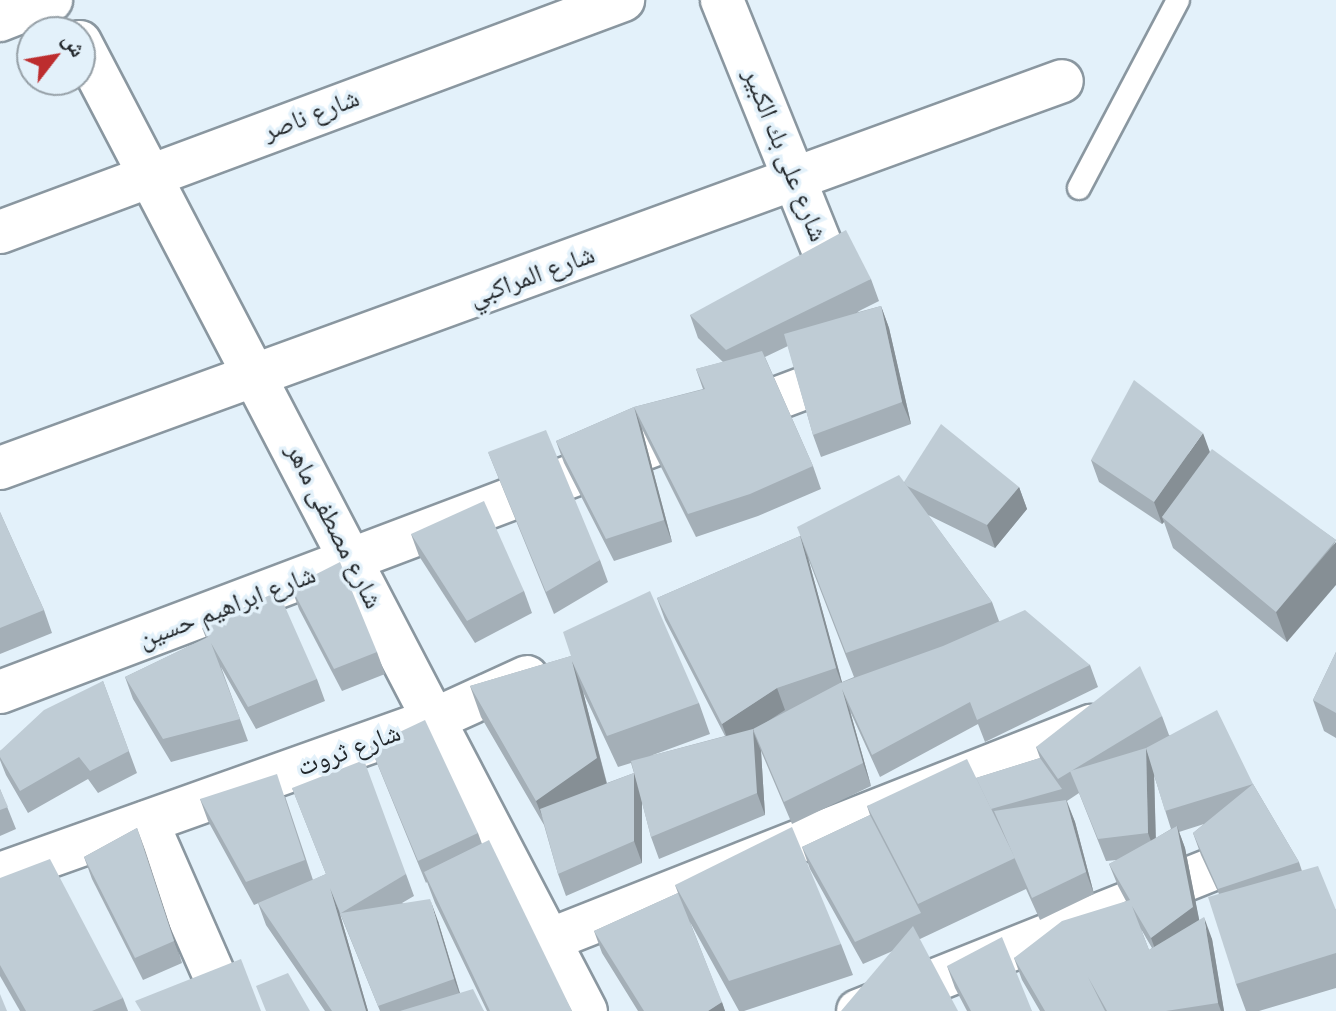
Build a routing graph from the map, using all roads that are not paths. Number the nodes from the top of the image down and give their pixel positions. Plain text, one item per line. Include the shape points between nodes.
1 (51, 0) edge
2 (623, 0) edge
3 (722, 0) edge
4 (1178, 0) edge
5 (0, 20) edge
6 (96, 72) edge
7 (1062, 81) dead end
8 (152, 175) junction
9 (795, 179) junction
10 (1079, 188) dead end
11 (0, 232) edge
12 (847, 310) joint
13 (256, 376) junction
14 (0, 468) edge
15 (352, 560) junction
16 (563, 661) edge
17 (0, 692) edge
18 (435, 719) junction
19 (1092, 725) edge
20 (147, 822) junction
21 (1284, 841) edge
22 (0, 874) edge
23 (549, 940) junction
24 (230, 1011) edge
25 (586, 1011) edge
26 (858, 1011) edge

1 - 5 street
2 - 8 street, شارع ناصر
3 - 9 street, شارع على بك الكبير
4 - 10 lane
6 - 8 street, شارع مصطفى ماهر
7 - 9 street, شارع المراكبي
8 - 11 street, شارع ناصر
8 - 13 street, شارع مصطفى ماهر
9 - 12 street, شارع على بك الكبير
9 - 13 street, شارع المراكبي
12 - 15 street, شارع ابراهيم حسين via 855,333 848,358 831,378
13 - 14 street, شارع المراكبي
13 - 15 street, شارع مصطفى ماهر
15 - 17 street, شارع ابراهيم حسين
15 - 18 street, شارع مصطفى ماهر
16 - 18 street, شارع ثروت
18 - 20 street, شارع ثروت
18 - 23 street, شارع مصطفى ماهر
19 - 23 street
20 - 22 street, شارع ثروت
20 - 24 street
21 - 26 street
23 - 25 street, شارع مصطفى ماهر

